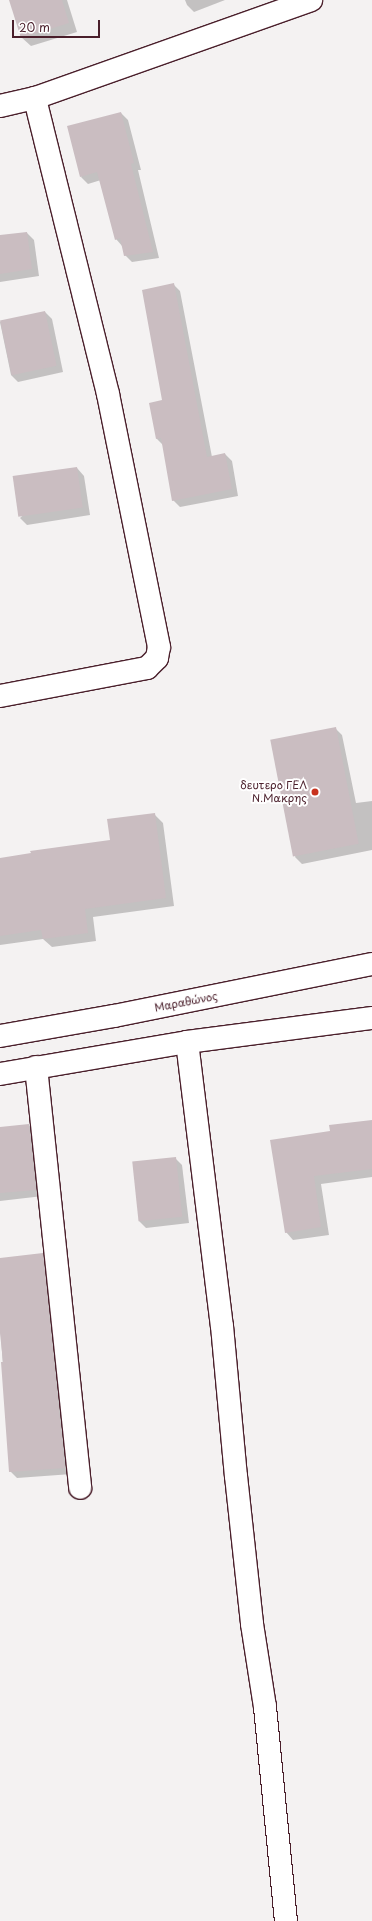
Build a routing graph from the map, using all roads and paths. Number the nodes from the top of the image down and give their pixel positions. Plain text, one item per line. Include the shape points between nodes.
1 (311, 0) edge
2 (35, 98) junction
3 (0, 106) edge
4 (0, 696) edge
5 (372, 964) edge
6 (372, 1018) edge
7 (0, 1036) edge
8 (187, 1042) junction
9 (36, 1067) junction
10 (0, 1074) edge
11 (80, 1488) dead end
12 (286, 1921) edge

1 - 2 street
2 - 3 street
2 - 4 street via 108,394 159,647 157,658 147,668
5 - 7 street, Μαραθώνος via 114,1016
6 - 8 street
8 - 9 street
8 - 12 street via 222,1326 252,1624 265,1707
9 - 10 street
9 - 11 street

